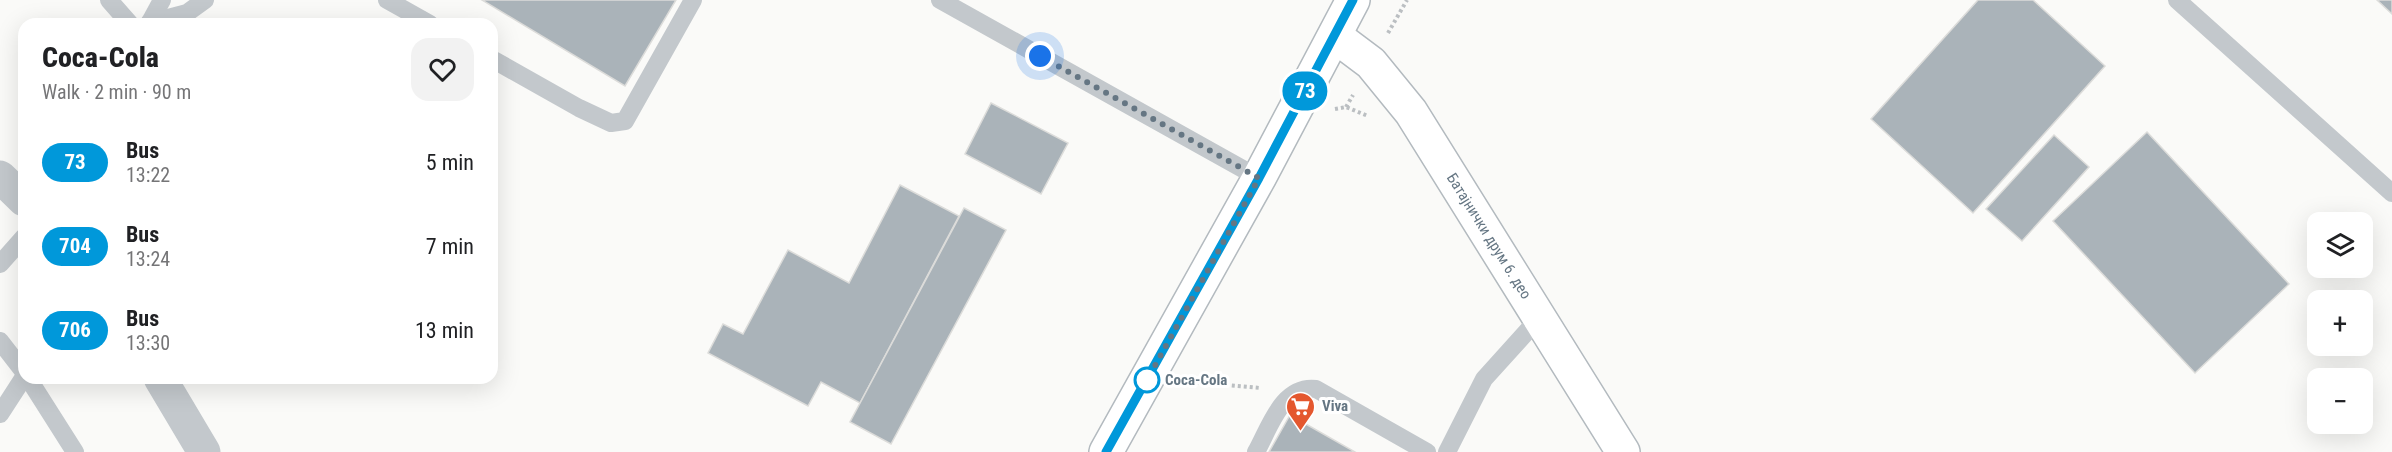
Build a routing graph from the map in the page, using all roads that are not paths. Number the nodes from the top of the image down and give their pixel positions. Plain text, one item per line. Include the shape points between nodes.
1 (108, 0) edge
2 (162, 0) edge
3 (205, 0) edge
4 (387, 0) edge
5 (693, 0) edge
6 (940, 0) edge
7 (1353, 0) edge
8 (2177, 0) edge
9 (124, 18) edge
10 (152, 18) edge
11 (170, 18) edge
12 (419, 18) edge
13 (1335, 36) junction
14 (498, 62) edge
15 (0, 177) edge
16 (1259, 178) junction
17 (2392, 193) edge
18 (18, 194) edge
19 (18, 244) edge
20 (0, 264) edge
21 (1540, 317) junction
22 (0, 341) edge
23 (18, 366) edge
24 (20, 384) edge
25 (30, 384) edge
26 (164, 384) edge
27 (0, 414) edge
28 (75, 452) edge
29 (204, 452) edge
30 (1106, 452) edge
31 (1256, 452) edge
32 (1427, 452) edge
33 (1447, 452) edge
34 (1623, 452) edge

1 - 9 lane
2 - 10 lane
3 - 11 lane via 187,13
4 - 12 lane
5 - 14 lane via 625,121 611,123 600,118
6 - 16 lane
7 - 13 main road
8 - 17 lane
13 - 16 main road
13 - 21 main road, Батајнички друм 6. део via 1371,63 1411,112
15 - 18 street
16 - 30 main road
19 - 20 lane
21 - 33 lane via 1484,380
21 - 34 main road, Батајнички друм 6. део
22 - 23 lane
24 - 27 lane
25 - 28 lane
26 - 29 street
31 - 32 lane via 1283,404 1293,393 1305,388 1316,390

